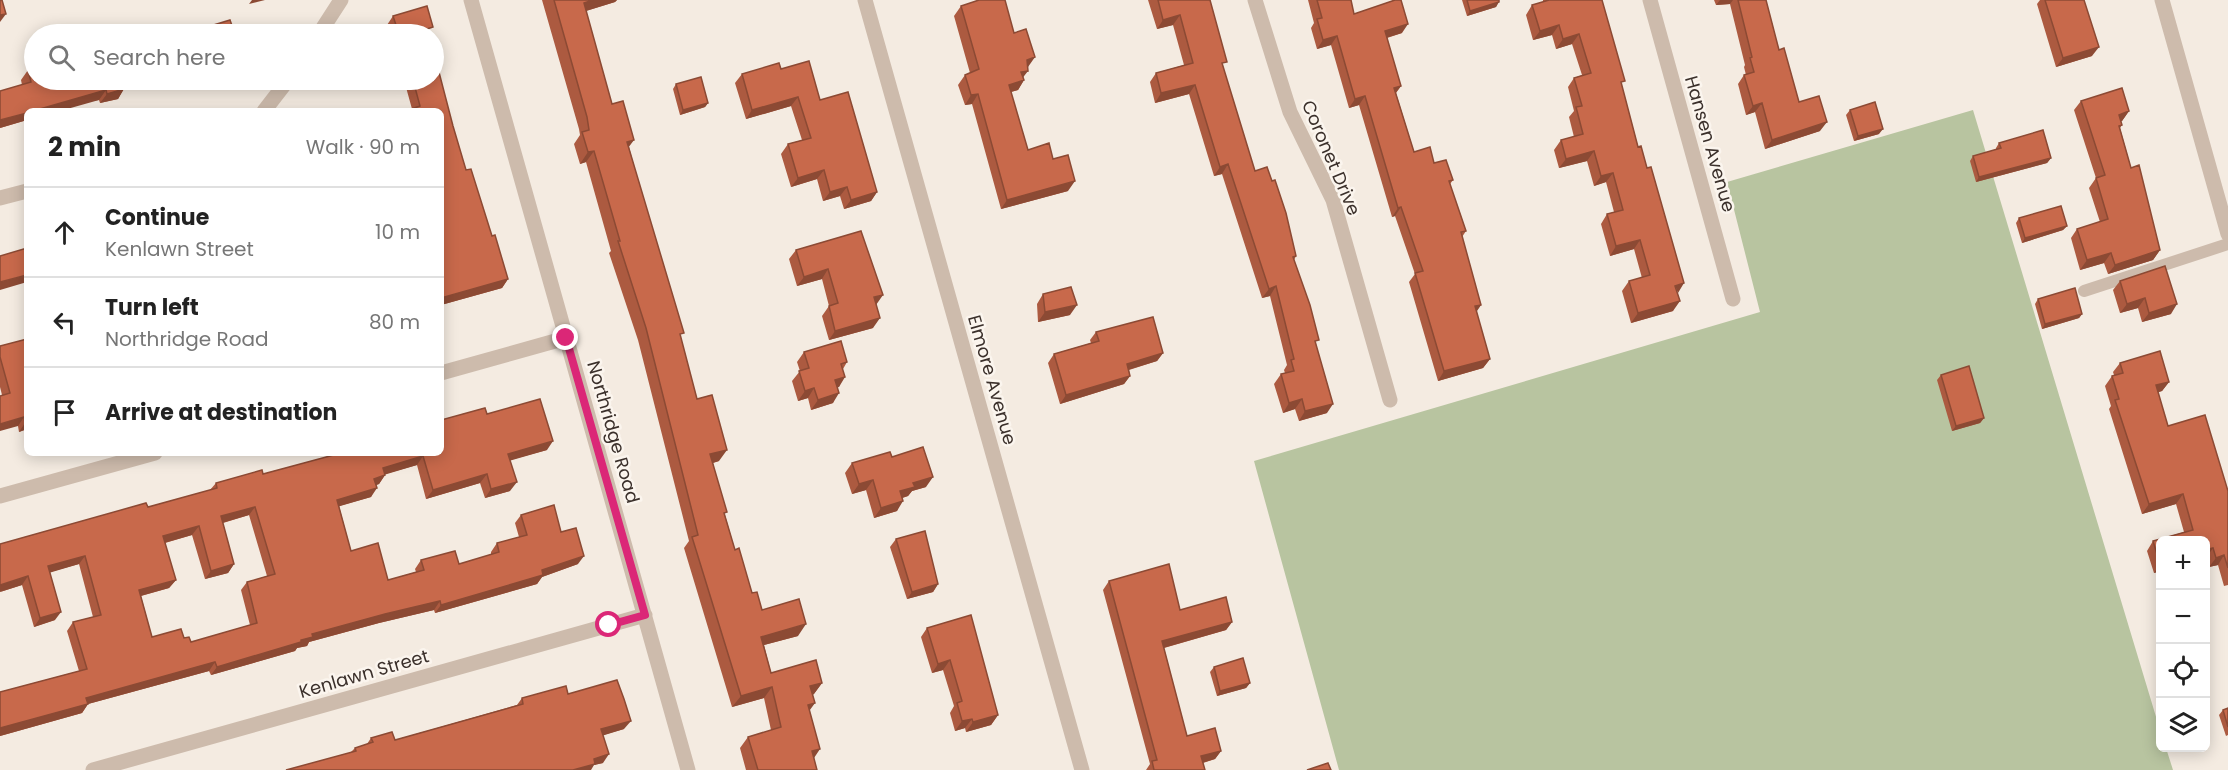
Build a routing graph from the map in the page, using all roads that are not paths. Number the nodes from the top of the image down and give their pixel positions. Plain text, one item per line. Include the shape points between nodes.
1 (341, 0) edge
2 (471, 0) edge
3 (865, 0) edge
4 (1255, 0) edge
5 (1650, 0) edge
6 (2162, 0) edge
7 (325, 24) edge
8 (280, 90) edge
9 (266, 108) edge
10 (24, 192) edge
11 (0, 198) edge
12 (2228, 234) edge
13 (2228, 244) edge
14 (2084, 291) dead end
15 (1733, 299) dead end
16 (566, 338) junction
17 (444, 372) edge
18 (1390, 400) dead end
19 (144, 456) edge
20 (0, 496) edge
21 (645, 615) junction
22 (93, 770) edge
23 (688, 770) edge
24 (1082, 770) edge

1 - 7 street
2 - 16 street, Northridge Road
3 - 24 street, Elmore Avenue
4 - 18 street, Coronet Drive via 1290,112 1333,200
5 - 15 street, Hansen Avenue
6 - 12 street
8 - 9 street
10 - 11 street
13 - 14 lane
16 - 17 street
16 - 21 street, Northridge Road
19 - 20 street
21 - 22 street, Kenlawn Street
21 - 23 street, Northridge Road

